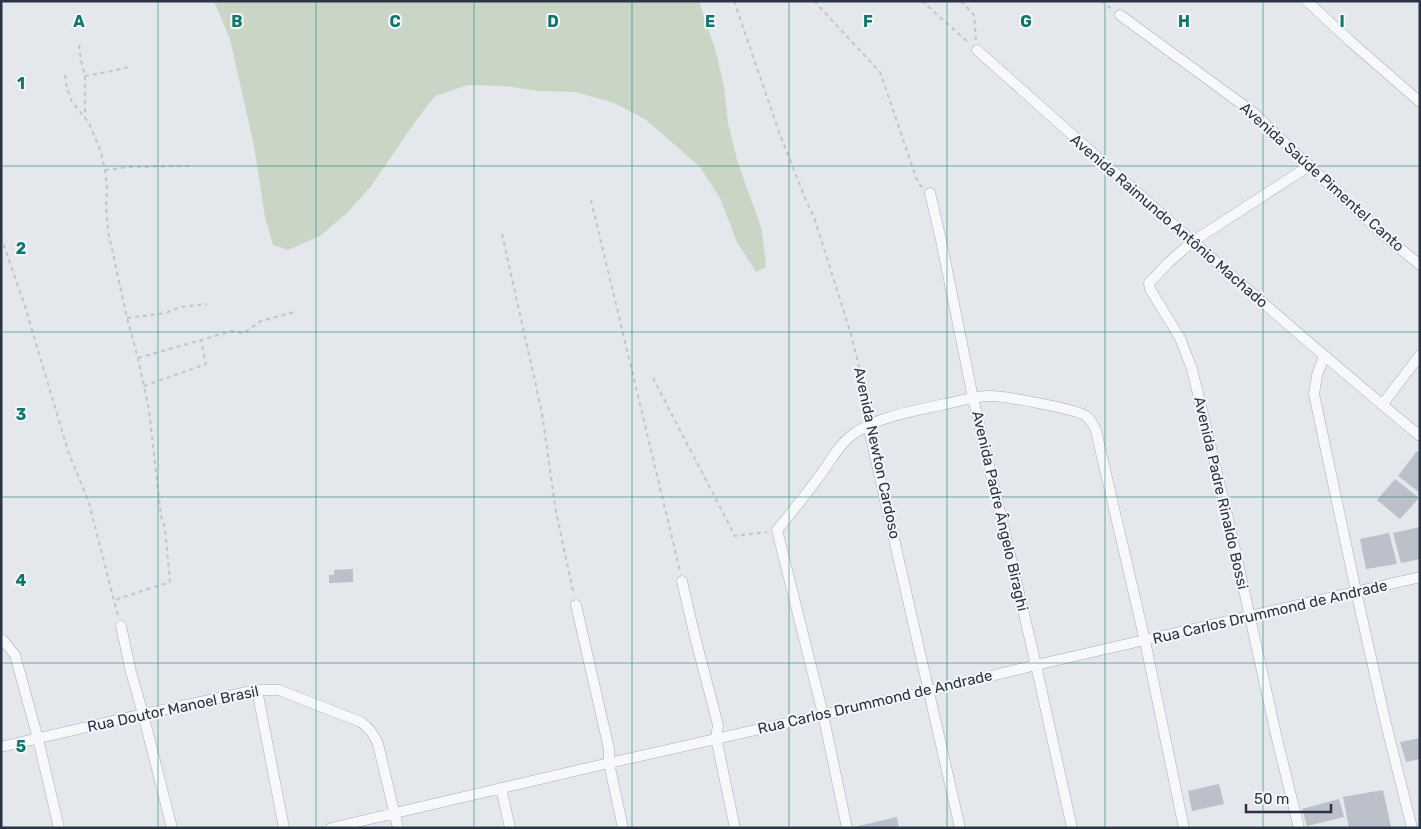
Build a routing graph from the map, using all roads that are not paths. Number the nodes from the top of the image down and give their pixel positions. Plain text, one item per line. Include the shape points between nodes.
1 (1307, 1) edge
2 (1120, 15) road end
3 (976, 50) road end
4 (1420, 102) edge
5 (1309, 166) junction
6 (930, 193) road end
7 (1192, 242) junction
8 (1420, 265) edge
9 (1420, 355) edge
10 (1324, 357) junction
11 (973, 398) junction
12 (1382, 405) junction
13 (868, 425) junction
14 (1420, 436) edge
15 (1420, 578) edge
16 (682, 580) road end
17 (1356, 591) junction
18 (576, 605) road end
19 (1250, 617) junction
20 (121, 626) road end
21 (3, 640) dead end
22 (1145, 641) junction
23 (1036, 665) junction
24 (256, 690) junction
25 (929, 691) junction
26 (143, 714) junction
27 (823, 714) junction
28 (716, 738) junction
29 (38, 739) junction
30 (1, 748) edge
31 (609, 763) junction
32 (501, 788) junction
33 (394, 813) junction
34 (59, 828) edge
35 (172, 828) edge
36 (284, 828) edge
37 (331, 828) edge
38 (398, 828) edge
39 (510, 828) edge
40 (623, 828) edge
41 (735, 828) edge
42 (847, 828) edge
43 (960, 828) edge
44 (1072, 828) edge
45 (1184, 828) edge
46 (1299, 828) edge
47 (1412, 828) edge

1 - 4 street
2 - 5 street, Avenida Saúde Pimentel Canto via 1254,113
3 - 7 street, Avenida Raimundo Antônio Machado
5 - 7 street
5 - 8 street, Avenida Saúde Pimentel Canto
6 - 11 street, Avenida Padre Ângelo Biraghi
7 - 10 street, Avenida Raimundo Antônio Machado
7 - 19 street, Avenida Padre Rinaldo Bossi via 1168,263 1149,287 1180,338 1192,369
9 - 12 street
10 - 12 street, Avenida Raimundo Antônio Machado
10 - 17 street via 1314,394
11 - 13 street
11 - 22 street via 1002,397 1066,409 1085,414 1091,420
11 - 23 street, Avenida Padre Ângelo Biraghi
12 - 14 street, Avenida Raimundo Antônio Machado
13 - 25 street, Avenida Newton Cardoso
13 - 27 street via 843,443 777,530
15 - 17 street, Rua Carlos Drummond de Andrade
16 - 28 street via 718,726
17 - 19 street, Rua Carlos Drummond de Andrade
17 - 47 street
18 - 31 street via 609,749
19 - 22 street, Rua Carlos Drummond de Andrade
19 - 46 street, Avenida Padre Rinaldo Bossi
20 - 26 street
21 - 29 street via 15,654
22 - 23 street, Rua Carlos Drummond de Andrade
22 - 45 street
23 - 25 street, Rua Carlos Drummond de Andrade
23 - 44 street, Avenida Padre Ângelo Biraghi
24 - 26 street, Rua Doutor Manoel Brasil
24 - 33 street, Rua Doutor Manoel Brasil via 280,690 369,728 378,744
24 - 36 street
25 - 27 street, Rua Carlos Drummond de Andrade
25 - 43 street, Avenida Newton Cardoso
26 - 29 street, Rua Doutor Manoel Brasil
26 - 35 street
27 - 28 street, Rua Carlos Drummond de Andrade
27 - 42 street
28 - 31 street, Rua Carlos Drummond de Andrade
28 - 41 street
29 - 30 street, Rua Doutor Manoel Brasil
29 - 34 street
31 - 32 street, Rua Carlos Drummond de Andrade
31 - 40 street
32 - 33 street, Rua Carlos Drummond de Andrade
32 - 39 street
33 - 37 street, Rua Carlos Drummond de Andrade
33 - 38 street

